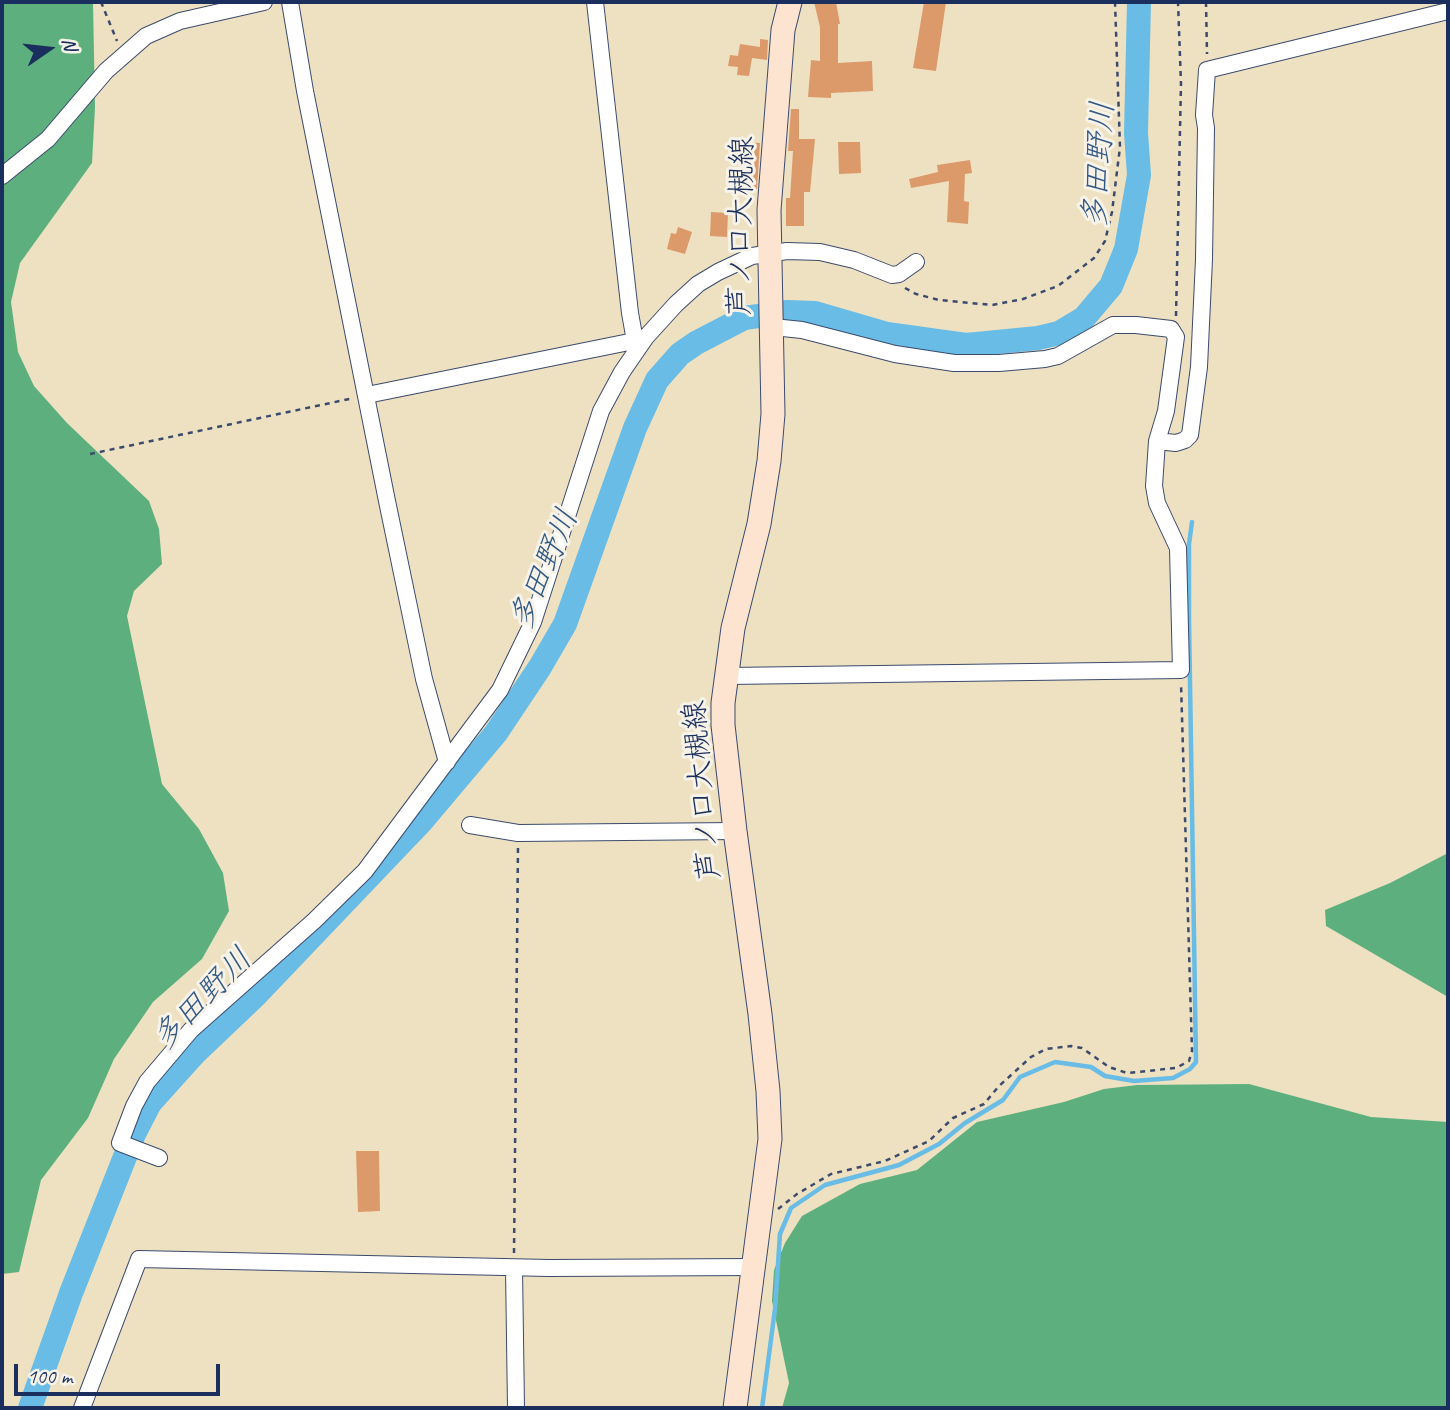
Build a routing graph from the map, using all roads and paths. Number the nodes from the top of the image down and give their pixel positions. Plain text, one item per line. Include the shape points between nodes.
1 (101, 2) edge
2 (264, 2) edge
3 (290, 2) edge
4 (595, 2) edge
5 (790, 2) edge
6 (1115, 2) edge
7 (1178, 2) edge
8 (1206, 2) edge
9 (1448, 10) edge
10 (124, 54) junction
11 (1207, 70) junction
12 (2, 176) edge
13 (769, 253) junction
14 (916, 262) dead end
15 (895, 274) junction
16 (773, 327) junction
17 (1175, 337) junction
18 (640, 340) junction
19 (367, 395) junction
20 (1157, 441) junction
21 (90, 454) dead end
22 (1181, 670) junction
23 (727, 677) junction
24 (447, 762) junction
25 (470, 825) dead end
26 (735, 831) junction
27 (518, 833) junction
28 (159, 1158) dead end
29 (760, 1214) junction
30 (754, 1267) junction
31 (514, 1268) junction
32 (82, 1408) edge
33 (516, 1408) edge
34 (735, 1408) edge

1 - 10 path
2 - 10 street via 171,24
3 - 19 street
4 - 18 street via 629,313
5 - 13 main road, 芦ノ口大槻線 via 779,72
6 - 15 path via 1120,147 1112,212 1105,241 1094,258 1058,286 992,305 916,294 901,286
7 - 17 path via 1181,84
8 - 11 path
9 - 11 street
10 - 12 street via 48,139
11 - 20 street via 1199,367 1190,435 1176,443
13 - 15 street via 820,252
13 - 16 main road, 芦ノ口大槻線
13 - 18 street via 737,262 698,284
14 - 15 street
16 - 17 street via 954,363 1058,356 1113,325 1164,327
16 - 23 main road, 芦ノ口大槻線 via 768,471 733,628
17 - 20 street via 1166,411
18 - 19 street
18 - 24 street via 601,411 533,622 517,657 500,690
19 - 21 path
19 - 24 street via 425,679
20 - 22 street via 1157,503 1174,537 1180,563
22 - 23 street
22 - 29 path via 1189,1061 1176,1068 1126,1073 1082,1048 1046,1049 1031,1057 984,1104 953,1118 929,1141 885,1161 831,1174 782,1206
23 - 26 main road, 芦ノ口大槻線 via 723,725
24 - 28 street via 365,871 182,1041 147,1082 120,1143
25 - 27 street
26 - 27 street
26 - 29 main road, 芦ノ口大槻線 via 768,1091 769,1139
27 - 31 path
29 - 30 main road, 芦ノ口大槻線
30 - 31 street
30 - 34 main road, 芦ノ口大槻線
31 - 32 street via 139,1259
31 - 33 street

